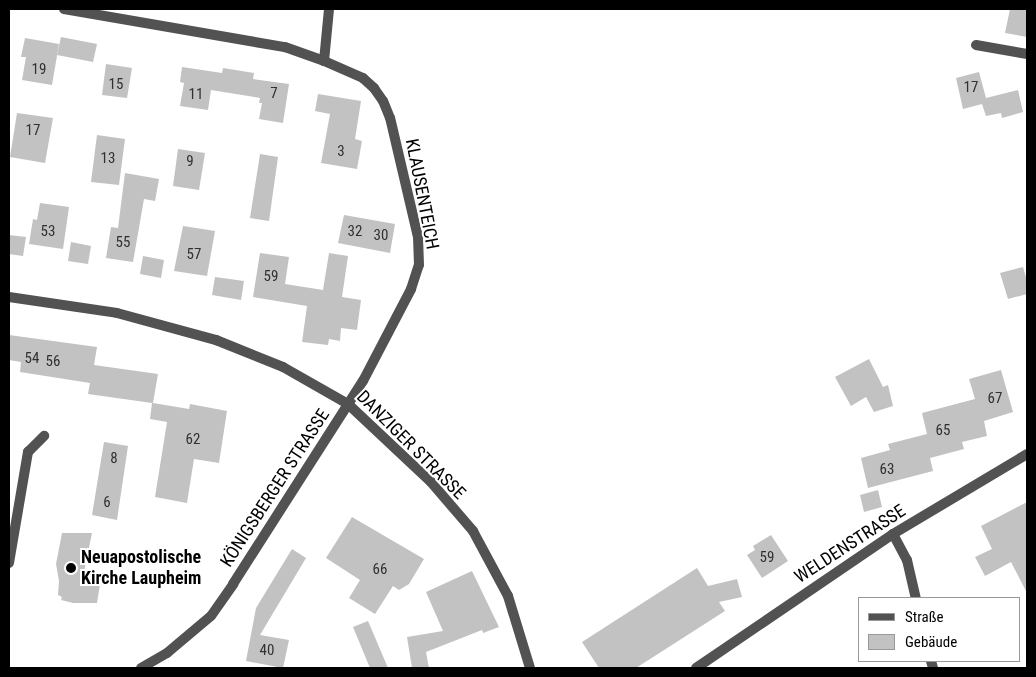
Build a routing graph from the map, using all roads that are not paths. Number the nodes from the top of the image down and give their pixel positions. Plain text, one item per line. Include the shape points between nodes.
1 (64, 9) edge
2 (329, 9) edge
3 (976, 45) dead end
4 (1027, 54) edge
5 (324, 61) junction
6 (9, 297) edge
7 (348, 404) junction
8 (44, 436) dead end
9 (1027, 454) edge
10 (893, 534) junction
11 (9, 563) edge
12 (916, 597) edge
13 (141, 668) edge
14 (530, 668) edge
15 (696, 668) edge

1 - 5 street, KLAUSENTEICH via 285,47
2 - 5 street
3 - 4 street
5 - 7 street, KLAUSENTEICH via 363,78 383,101 390,118 418,237 419,265 412,289
6 - 7 street, DANZIGER STRASSE via 117,313 216,340 283,367
7 - 13 street, KÖNIGSBERGER STRASSE via 211,616 167,653
7 - 14 street, DANZIGER STRASSE via 431,482 473,531 508,596
8 - 11 street via 28,452
9 - 10 street, WELDENSTRASSE
10 - 12 street via 907,560
10 - 15 street, WELDENSTRASSE

